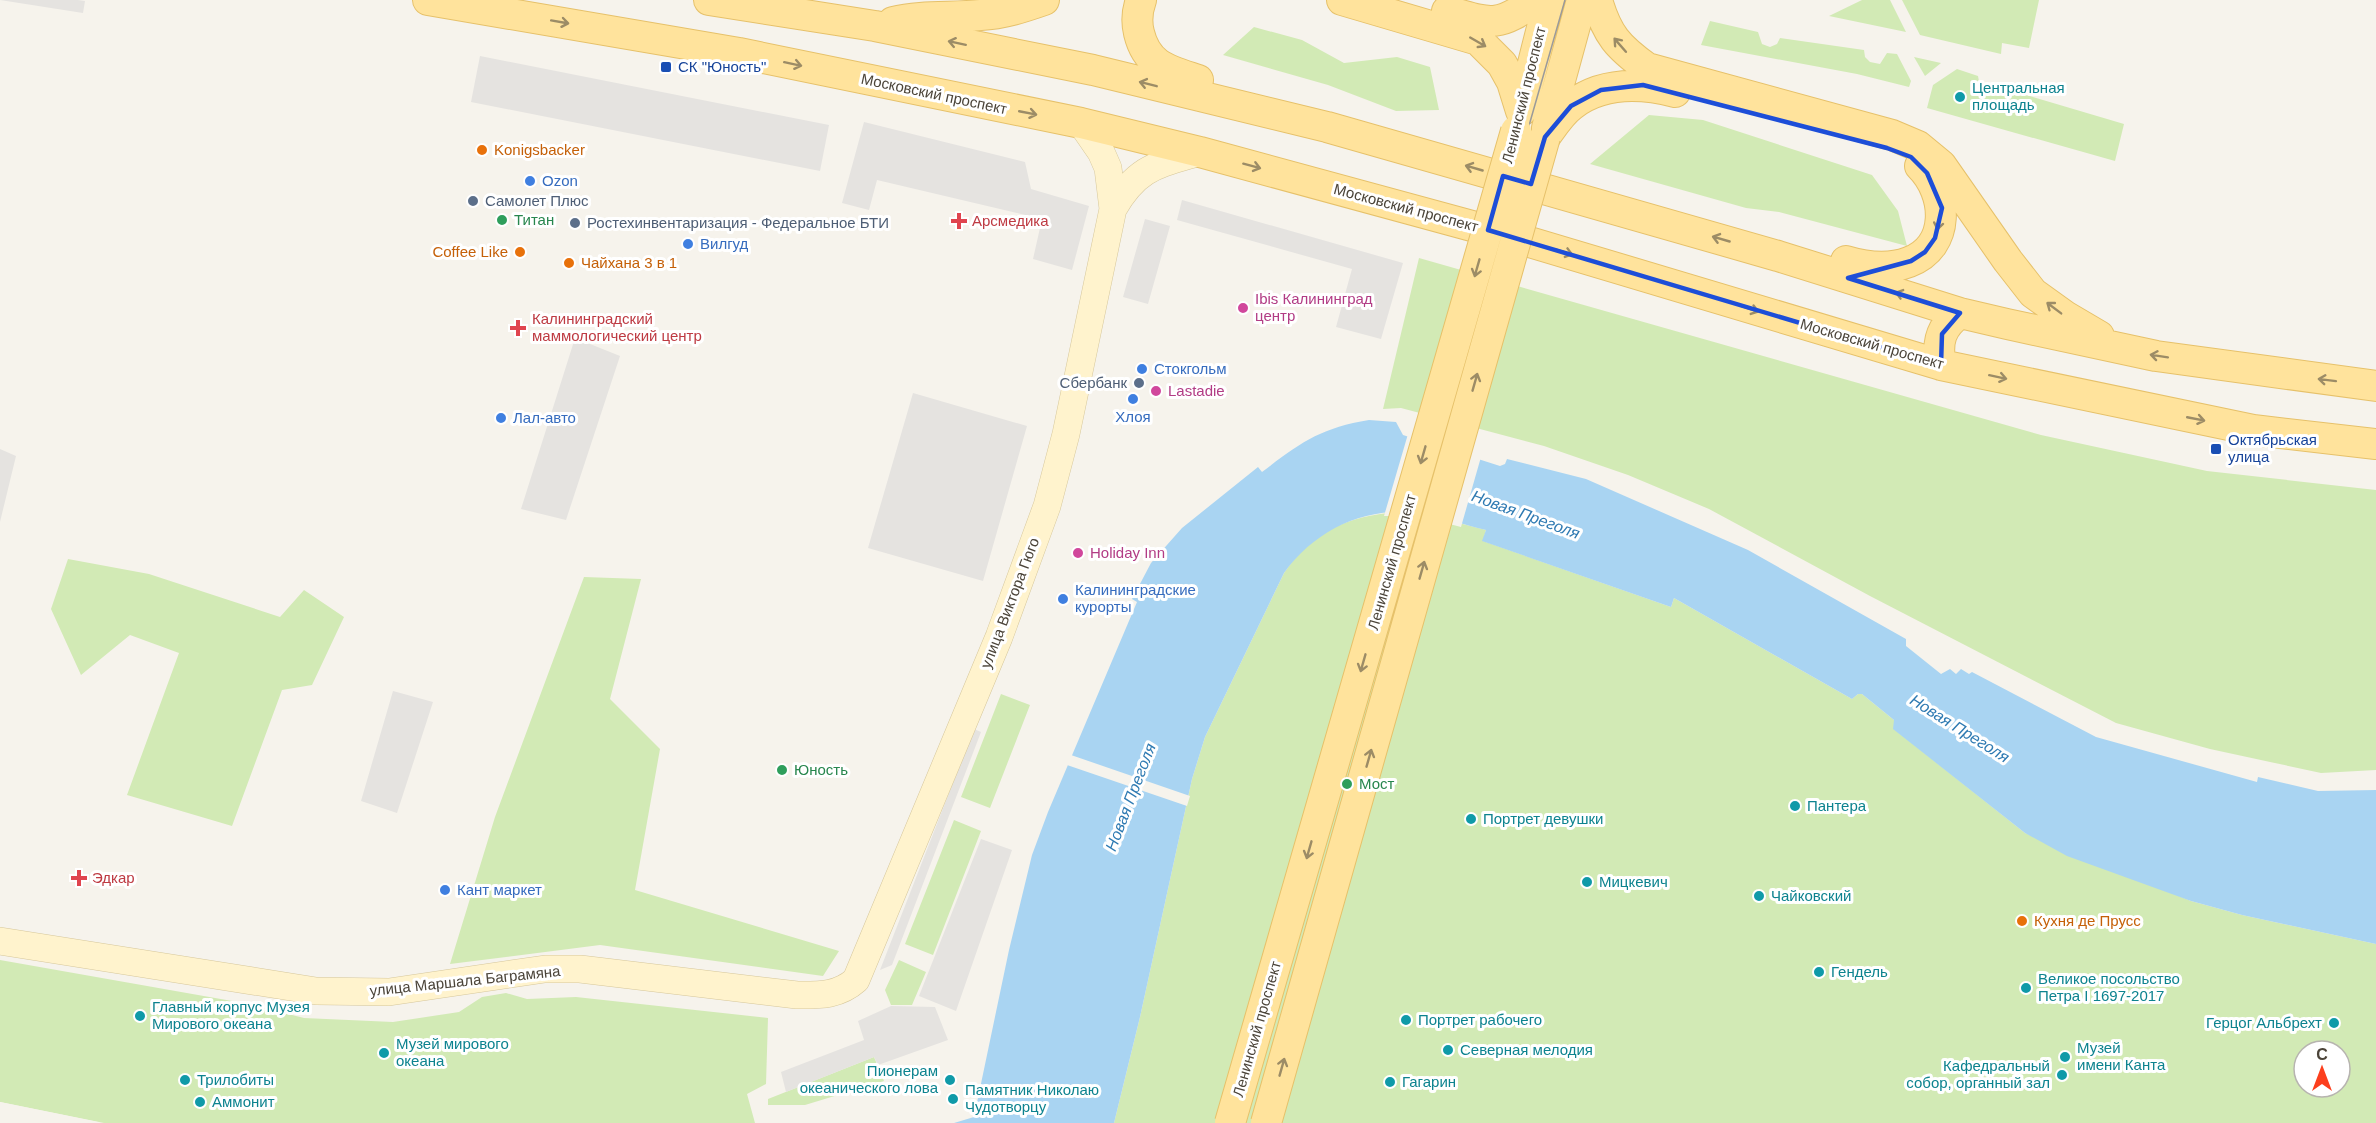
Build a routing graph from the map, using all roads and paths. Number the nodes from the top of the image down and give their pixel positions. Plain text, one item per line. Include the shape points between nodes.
1 (428, 0) edge
2 (709, 0) edge
3 (1044, 0) edge
4 (1142, 0) edge
5 (1342, 0) edge
6 (1408, 0) edge
7 (1535, 0) edge
8 (1549, 0) edge
9 (1582, 0) edge
10 (1597, 0) edge
11 (875, 26) junction
12 (1081, 123) junction
13 (1527, 126) junction
14 (1327, 127) junction
15 (1200, 152) junction
16 (1113, 208) junction
17 (1778, 256) junction
18 (1960, 313) junction
19 (2122, 349) junction
20 (1941, 365) junction
21 (2376, 386) edge
22 (2376, 444) edge
23 (0, 941) edge
24 (856, 981) joint
25 (1230, 1123) edge
26 (1266, 1123) edge

1 -> 12 main road, Московский проспект via 739,53
2 - 11 main road
3 - 11 main road via 1004,12 909,18
4 - 14 main road via 1137,10 1138,27 1151,60 1209,84 1263,96
5 -> 13 main road via 1478,40 1502,64
6 - 7 main road via 1497,22 1516,15
8 - 13 main road, Ленинский проспект
9 - 13 main road, Ленинский проспект
19 -> 10 main road via 2033,292 1941,165 1918,146 1892,135 1647,68 1622,50 1609,32
14 -> 11 main road via 1093,70
12 - 15 main road, Московский проспект
12 - 16 street, улица Виктора Гюго via 1104,160
13 -> 17 main road via 1619,85 1643,85 1887,148 1911,157 1938,189 1942,208 1938,232 1925,252 1911,261 1888,267 1857,264 1803,249
13 -> 25 main road, Ленинский проспект, bridge
26 -> 13 main road, Ленинский проспект, bridge
17 -> 14 main road
15 - 16 street, улица Виктора Гюго via 1145,171
15 -> 20 main road, Московский проспект via 1516,237
16 - 24 street, улица Виктора Гюго via 1047,506 999,637
18 -> 17 main road
18 - 19 main road
18 - 20 main road via 1948,321 1942,334 1938,352
21 -> 19 main road
20 -> 22 main road, Московский проспект via 2253,430
23 - 24 street, улица Маршала Баграмяна via 316,991 389,992 545,969 634,974 797,994 824,995

